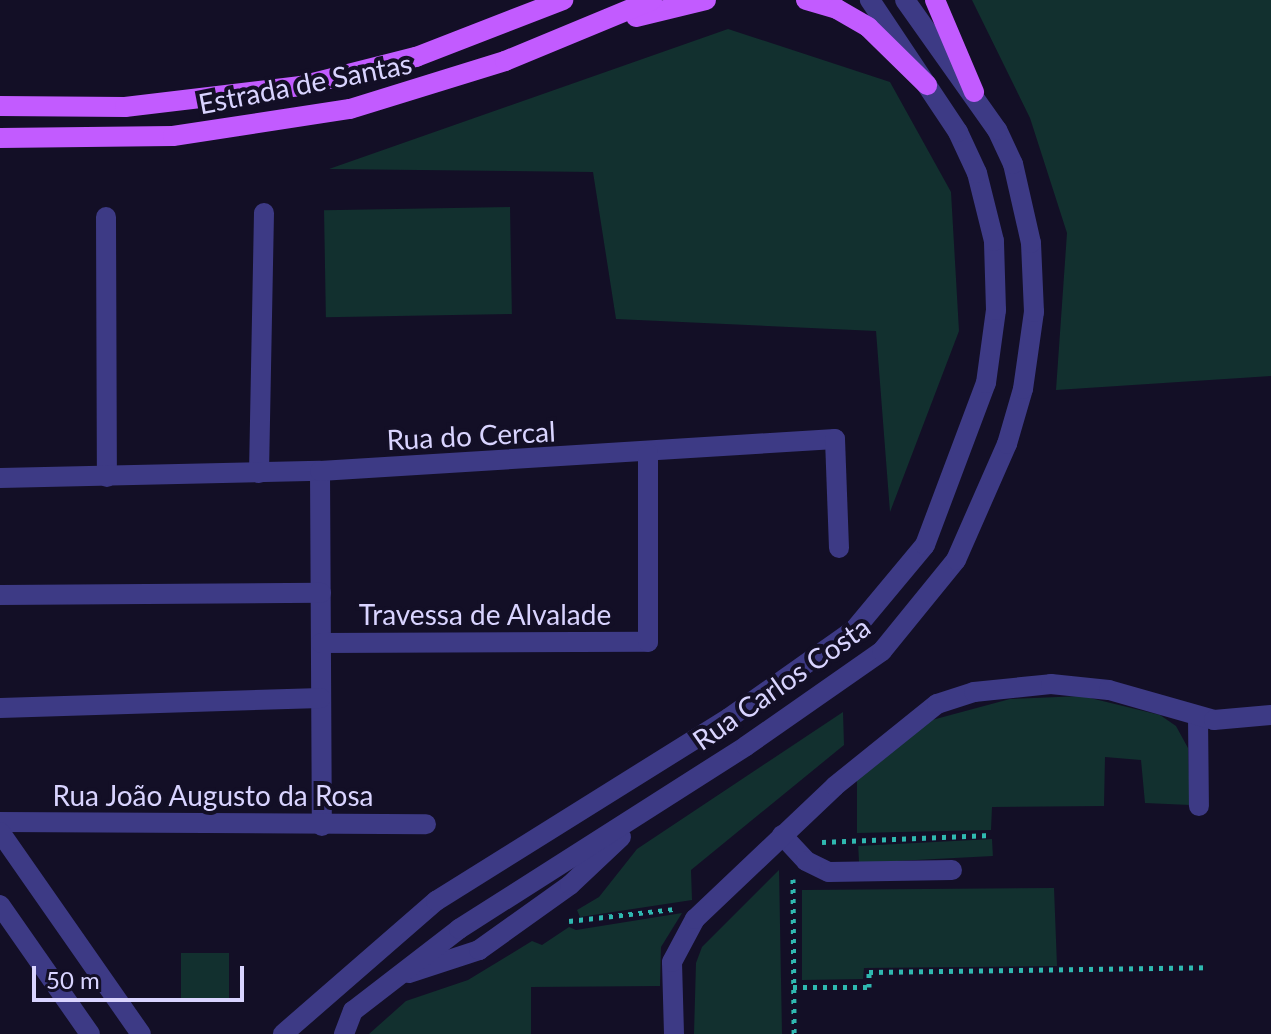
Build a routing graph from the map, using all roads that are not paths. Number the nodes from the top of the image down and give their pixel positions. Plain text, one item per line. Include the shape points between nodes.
1 (563, 0) edge
2 (652, 0) edge
3 (706, 0) edge
4 (806, 0) edge
5 (870, 0) edge
6 (905, 0) edge
7 (935, 0) edge
8 (581, 30) junction
9 (927, 85) junction
10 (974, 92) junction
11 (0, 106) edge
12 (0, 138) edge
13 (264, 213) dead end
14 (106, 217) dead end
15 (648, 453) junction
16 (320, 471) junction
17 (259, 473) junction
18 (107, 477) junction
19 (0, 478) edge
20 (839, 548) dead end
21 (321, 593) junction
22 (0, 595) edge
23 (321, 643) junction
24 (321, 698) junction
25 (0, 708) edge
26 (1271, 715) edge
27 (1198, 717) junction
28 (659, 801) junction
29 (1199, 806) dead end
30 (0, 822) edge
31 (426, 824) dead end
32 (322, 826) junction
33 (0, 832) edge
34 (788, 841) junction
35 (952, 870) dead end
36 (0, 905) edge
37 (394, 979) junction
38 (90, 1034) edge
39 (141, 1034) edge
40 (283, 1034) edge
41 (344, 1034) edge
42 (674, 1034) edge

1 - 11 main road, Estrada de Santas via 416,57 301,86 140,106
2 - 8 main road, Estrada de Santas
3 - 8 main road
4 - 9 main road via 837,9 868,27
5 - 9 street, Rua Carlos Costa
6 - 10 street, Rua Carlos Costa
7 - 10 main road
8 - 12 main road, Estrada de Santas via 430,88 260,126 75,141
9 - 40 street, Rua Carlos Costa via 977,173 994,241 996,310 986,383 925,545 855,629 729,718 436,901
10 - 28 street, Rua Carlos Costa via 1013,164 1025,204 1034,312 1023,389 1007,444 956,560 882,651
13 - 17 street
14 - 18 street
15 - 16 street, Rua do Cercal
15 - 20 street, Rua do Cercal via 835,439
15 - 23 street, Travessa de Alvalade via 648,642
16 - 17 street, Rua do Cercal
16 - 21 street
17 - 18 street, Rua do Cercal
18 - 19 street, Rua do Cercal
21 - 22 street
21 - 23 street
23 - 24 street
24 - 25 street
24 - 32 street
26 - 27 street via 1233,721
27 - 29 street
27 - 34 street via 1079,685 1025,685 953,698 902,729
28 - 37 street, Rua Carlos Costa via 459,929
28 - 37 street via 570,885 512,928 479,950
30 - 32 street, Rua João Augusto da Rosa
31 - 32 street, Rua João Augusto da Rosa
33 - 39 street
34 - 35 street via 815,868 829,872
34 - 42 street via 712,901 685,934 672,962
36 - 38 street
37 - 41 street, Rua Carlos Costa via 353,1011

